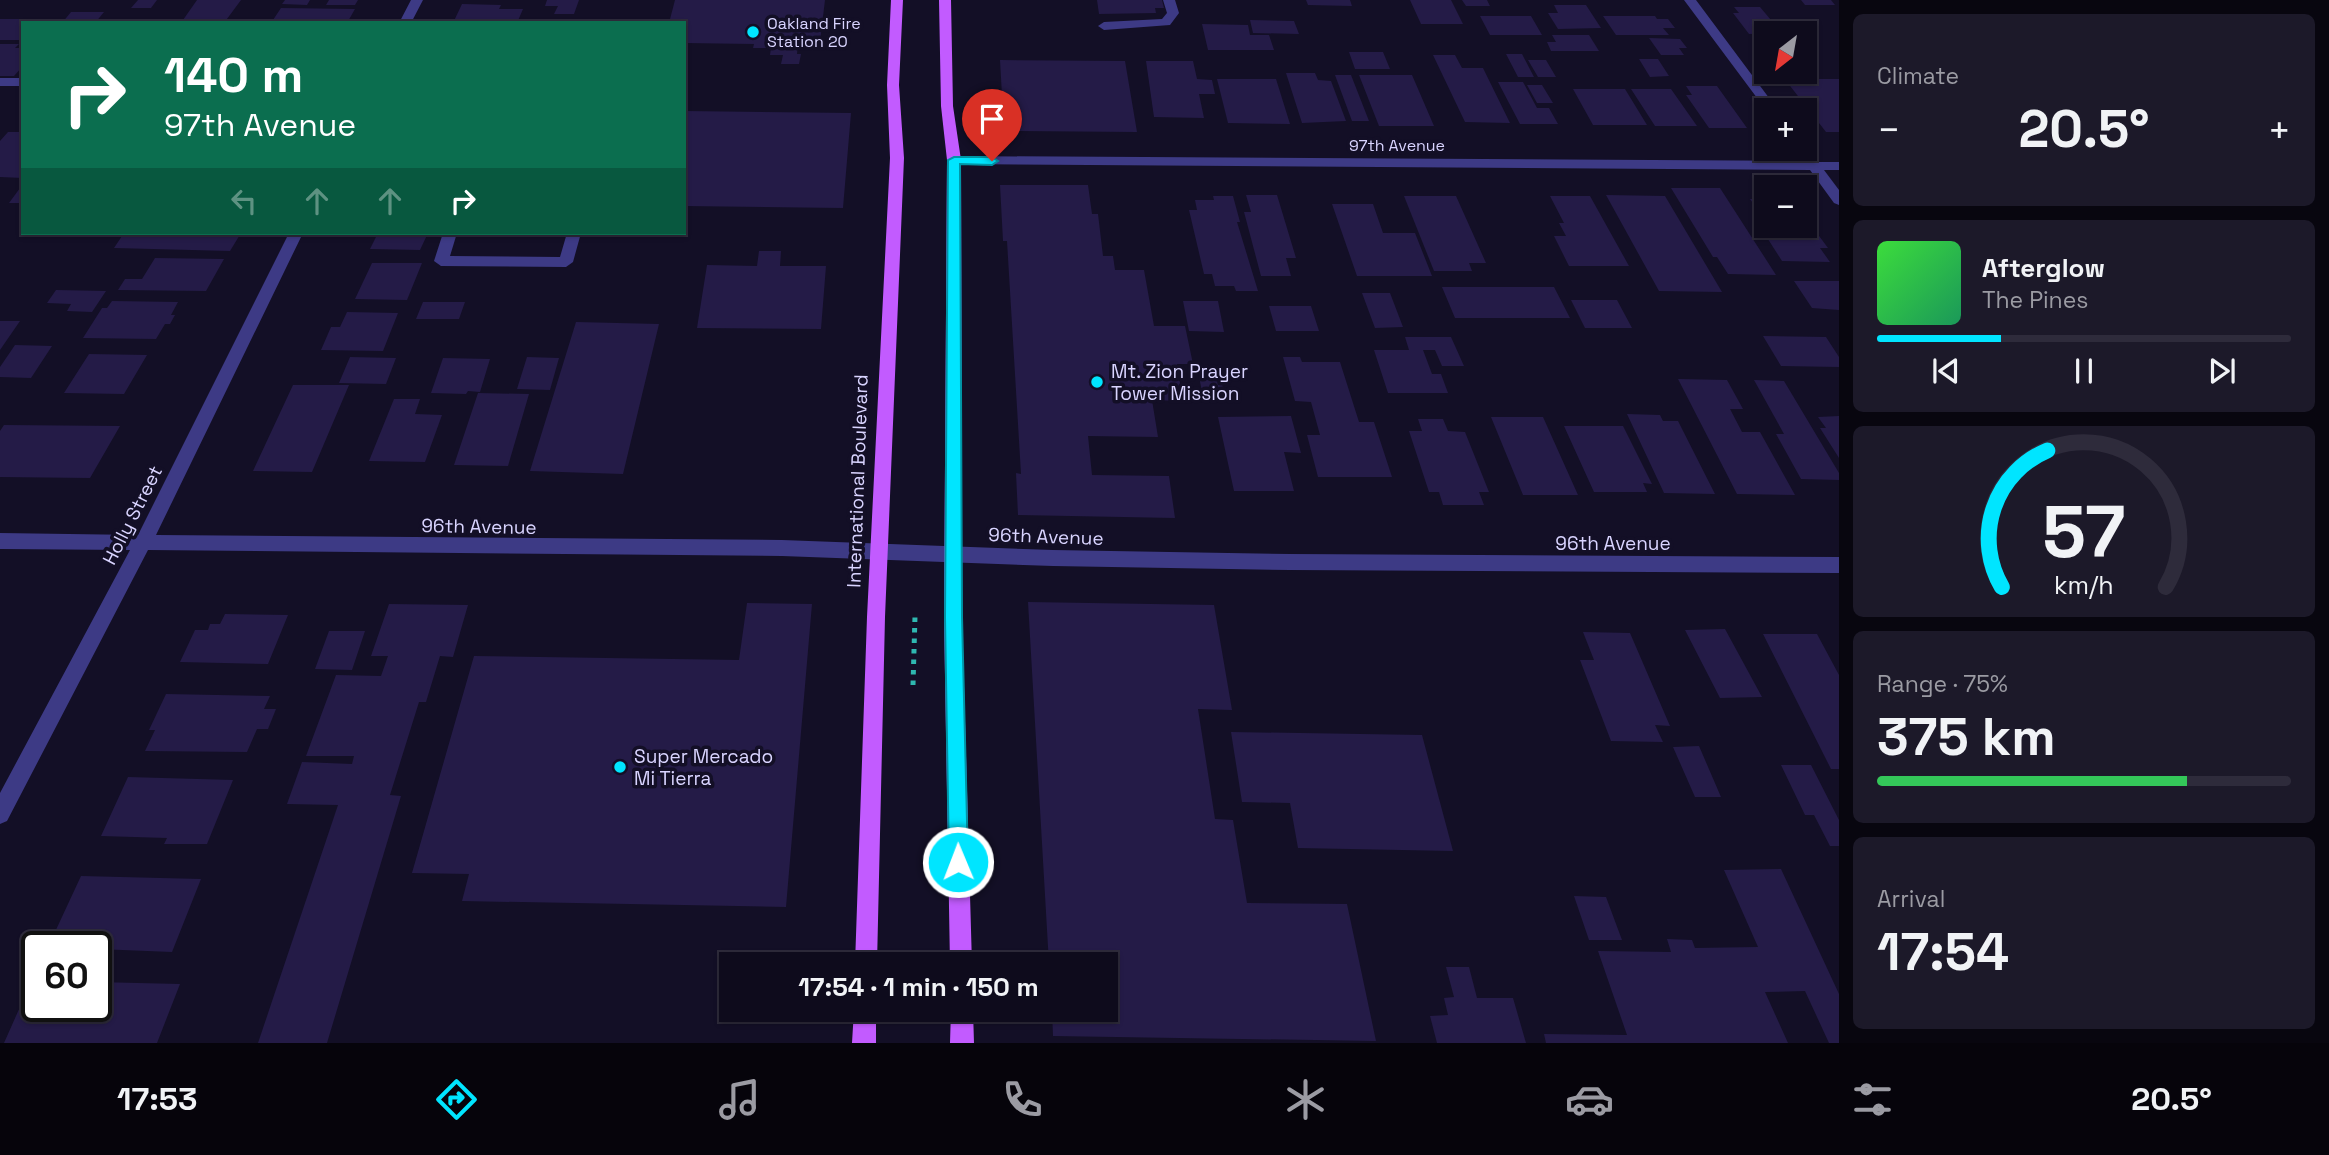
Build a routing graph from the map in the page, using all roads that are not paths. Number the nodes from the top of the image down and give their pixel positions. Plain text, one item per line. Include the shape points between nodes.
1 (417, 0) edge
2 (897, 0) edge
3 (945, 0) edge
4 (1169, 0) edge
5 (1690, 0) edge
6 (406, 21) edge
7 (1104, 26) dead end
8 (0, 82) edge
9 (21, 82) edge
10 (1763, 98) edge
11 (954, 160) junction
12 (1810, 161) edge
13 (1814, 166) junction
14 (1839, 166) edge
15 (1839, 200) edge
16 (295, 235) edge
17 (449, 235) edge
18 (573, 235) edge
19 (0, 541) edge
20 (142, 542) junction
21 (878, 552) junction
22 (954, 554) junction
23 (1839, 565) edge
24 (0, 814) edge
25 (866, 952) edge
26 (961, 952) edge
27 (865, 1022) edge
28 (961, 1022) edge
29 (864, 1043) edge
30 (962, 1043) edge

1 - 6 street
2 - 21 main road, International Boulevard via 893,85 897,158
3 - 11 main road via 947,106
4 - 7 street via 1173,13 1166,22
5 - 10 street
8 - 9 street
11 - 13 street, 97th Avenue
11 - 22 main road
12 - 13 street
13 - 14 street, 97th Avenue
13 - 15 street
16 - 20 street, Holly Street
17 - 18 street via 441,261 566,262
19 - 20 street, 96th Avenue
20 - 21 street, 96th Avenue
20 - 24 street, Holly Street
21 - 22 street, 96th Avenue
21 - 25 main road, International Boulevard
22 - 23 street, 96th Avenue via 1290,562
22 - 26 main road
27 - 29 main road
28 - 30 main road

